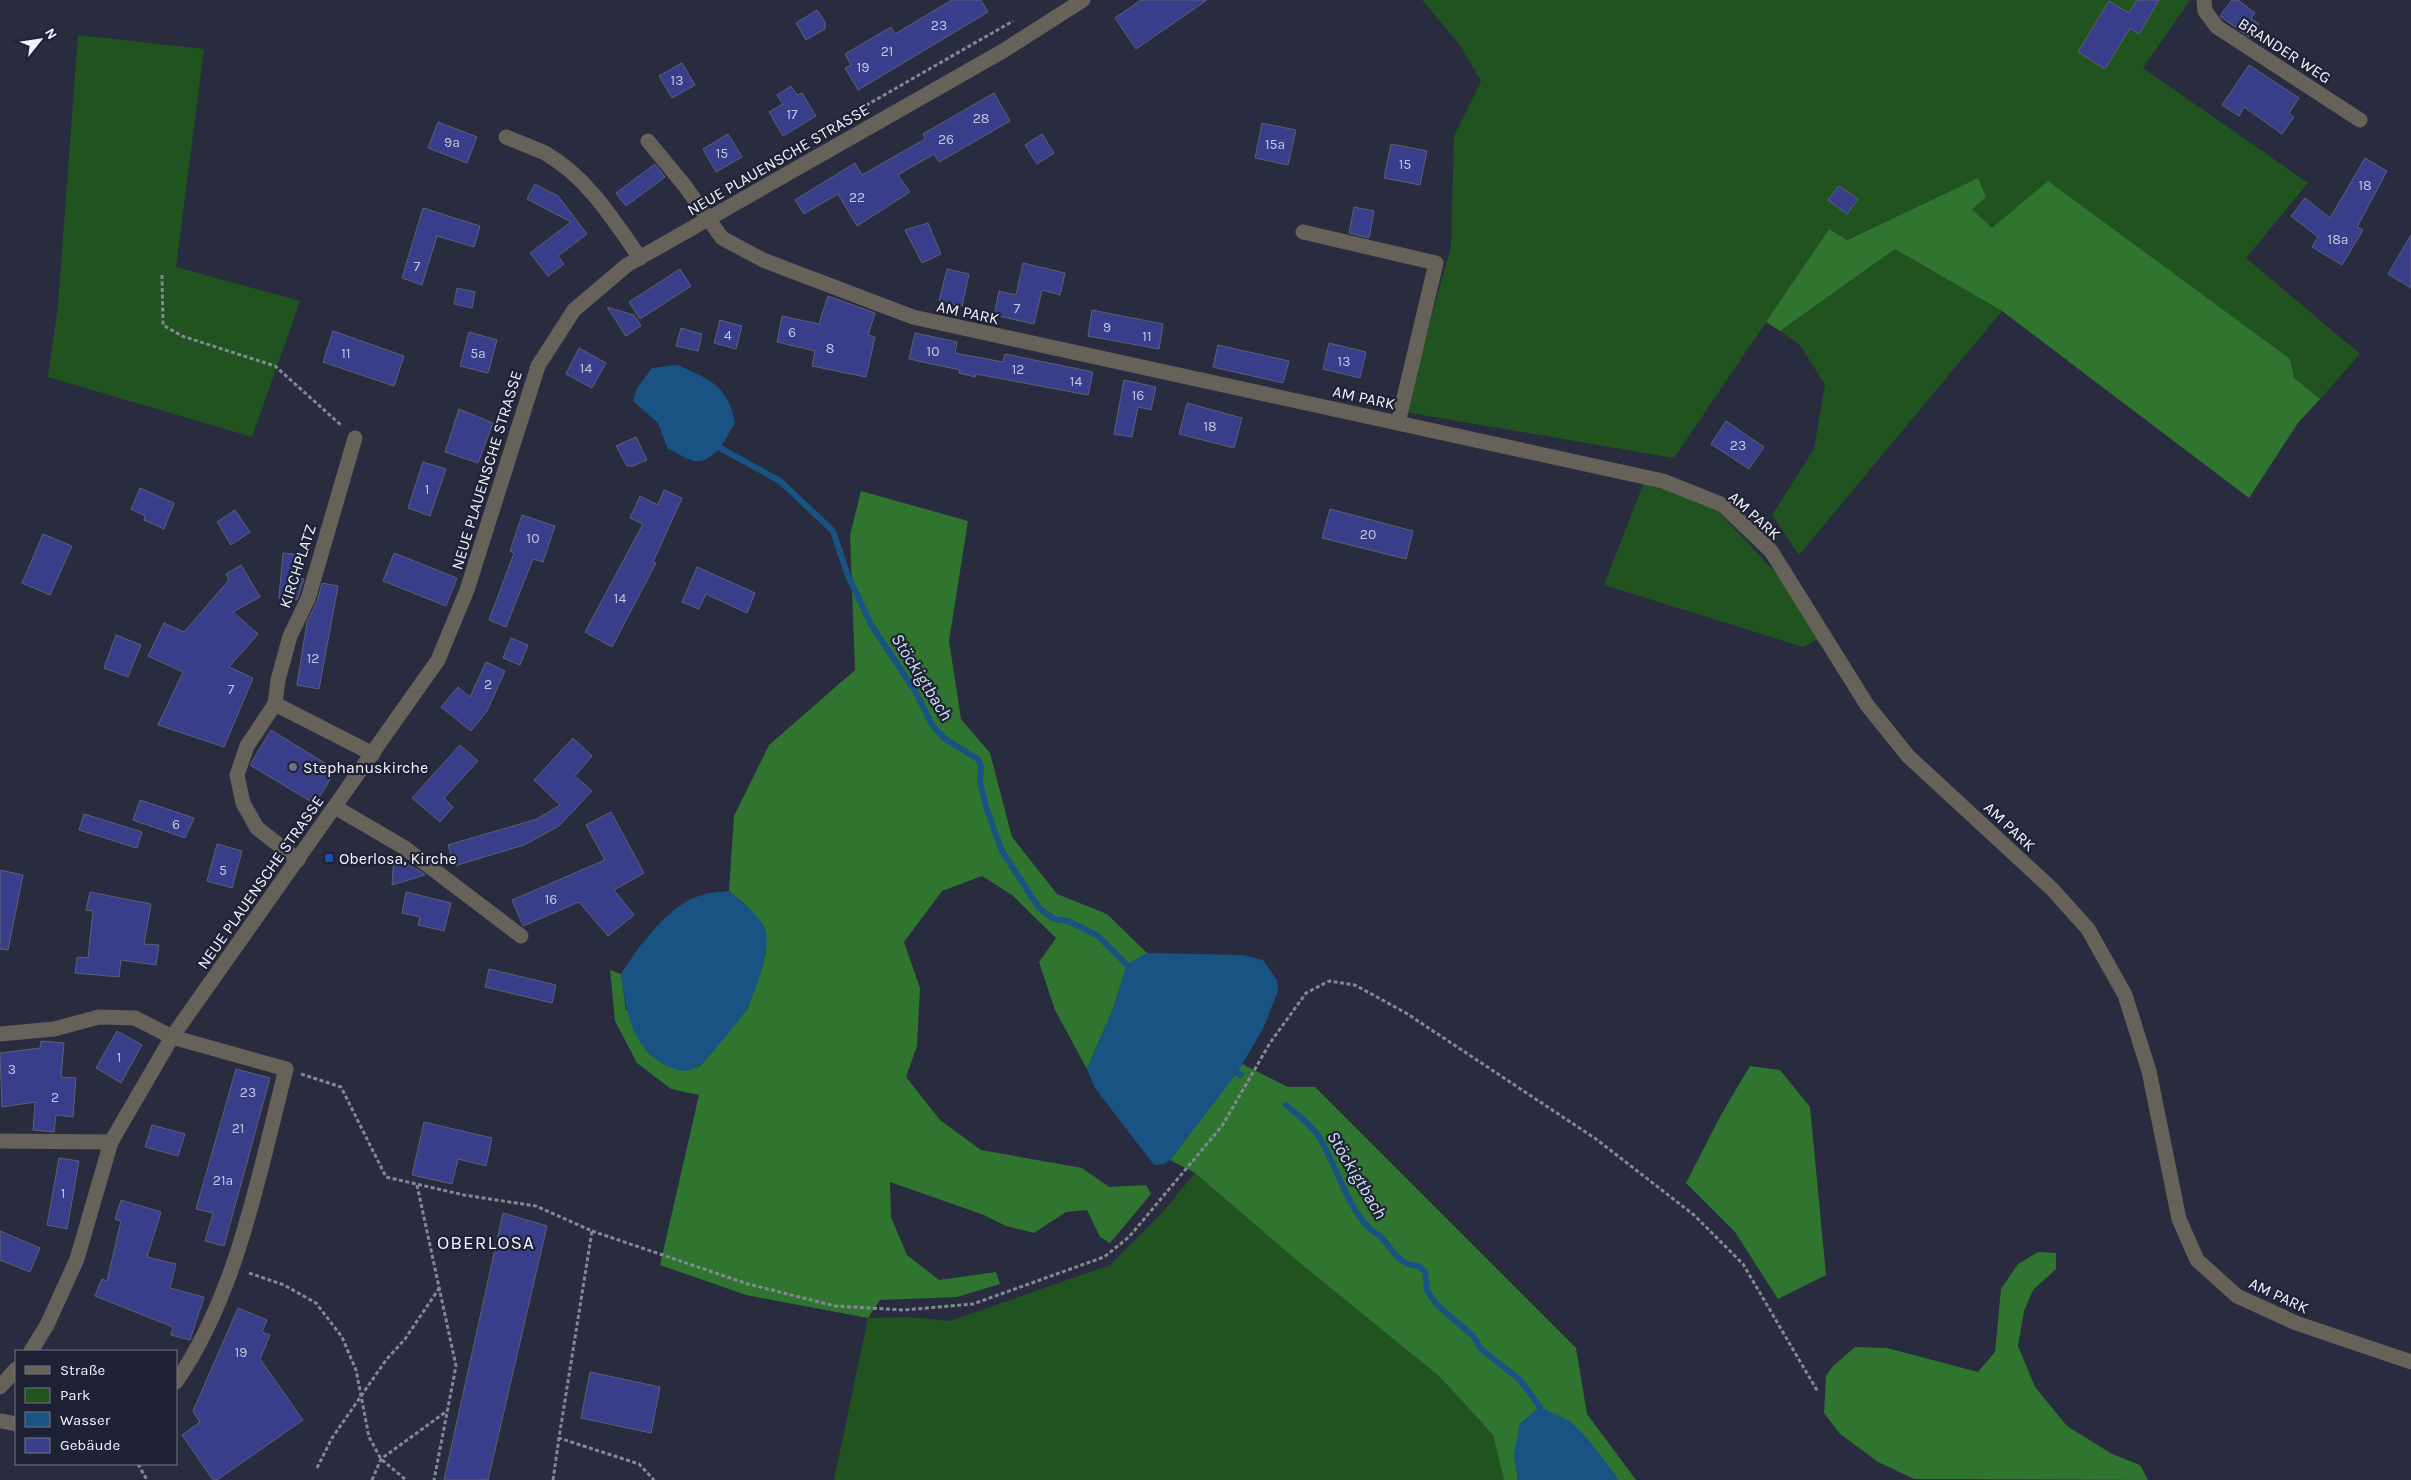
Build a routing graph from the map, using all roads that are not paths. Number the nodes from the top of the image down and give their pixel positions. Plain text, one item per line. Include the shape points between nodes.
1 (1083, 0) edge
2 (2204, 0) edge
3 (2360, 120) dead end
4 (506, 137) dead end
5 (648, 141) dead end
6 (707, 219) junction
7 (1303, 232) dead end
8 (640, 258) junction
9 (1398, 422) junction
10 (355, 438) road end
11 (275, 704) junction
12 (373, 754) junction
13 (335, 807) junction
14 (298, 860) junction
15 (521, 936) dead end
16 (0, 1034) edge
17 (172, 1037) junction
18 (0, 1141) edge
19 (111, 1142) junction
20 (31, 1350) edge
21 (2411, 1362) edge
22 (15, 1370) edge
23 (178, 1378) edge
24 (0, 1387) edge

1 - 6 street, NEUE PLAUENSCHE STRASSE via 995,55
2 - 3 street, BRANDER WEG via 2205,11 2217,28
4 - 8 street via 545,154 578,178 608,212
5 - 6 street, AM PARK
6 - 8 street, NEUE PLAUENSCHE STRASSE
6 - 9 street, AM PARK via 722,238 763,260 913,318
7 - 9 street via 1436,264
8 - 12 street, NEUE PLAUENSCHE STRASSE via 627,265 574,310 538,366 467,590 438,660
9 - 21 street, AM PARK via 1663,481 1723,505 1771,551 1867,706 1908,756 2052,889 2088,929 2128,1004 2149,1070 2179,1219 2197,1260 2237,1296 2296,1323
10 - 11 street, KIRCHPLATZ via 308,600 290,636
11 - 12 street
11 - 14 street, KIRCHPLATZ via 247,746 237,774 243,803 257,828
12 - 13 street, NEUE PLAUENSCHE STRASSE
13 - 14 street, NEUE PLAUENSCHE STRASSE
13 - 15 street via 405,848
14 - 17 street, NEUE PLAUENSCHE STRASSE
16 - 17 street via 54,1028 99,1017 135,1018
17 - 19 street, NEUE PLAUENSCHE STRASSE
17 - 23 street via 286,1069 239,1247 208,1325
18 - 19 street
19 - 20 street, NEUE PLAUENSCHE STRASSE via 77,1258 47,1325
22 - 24 street

